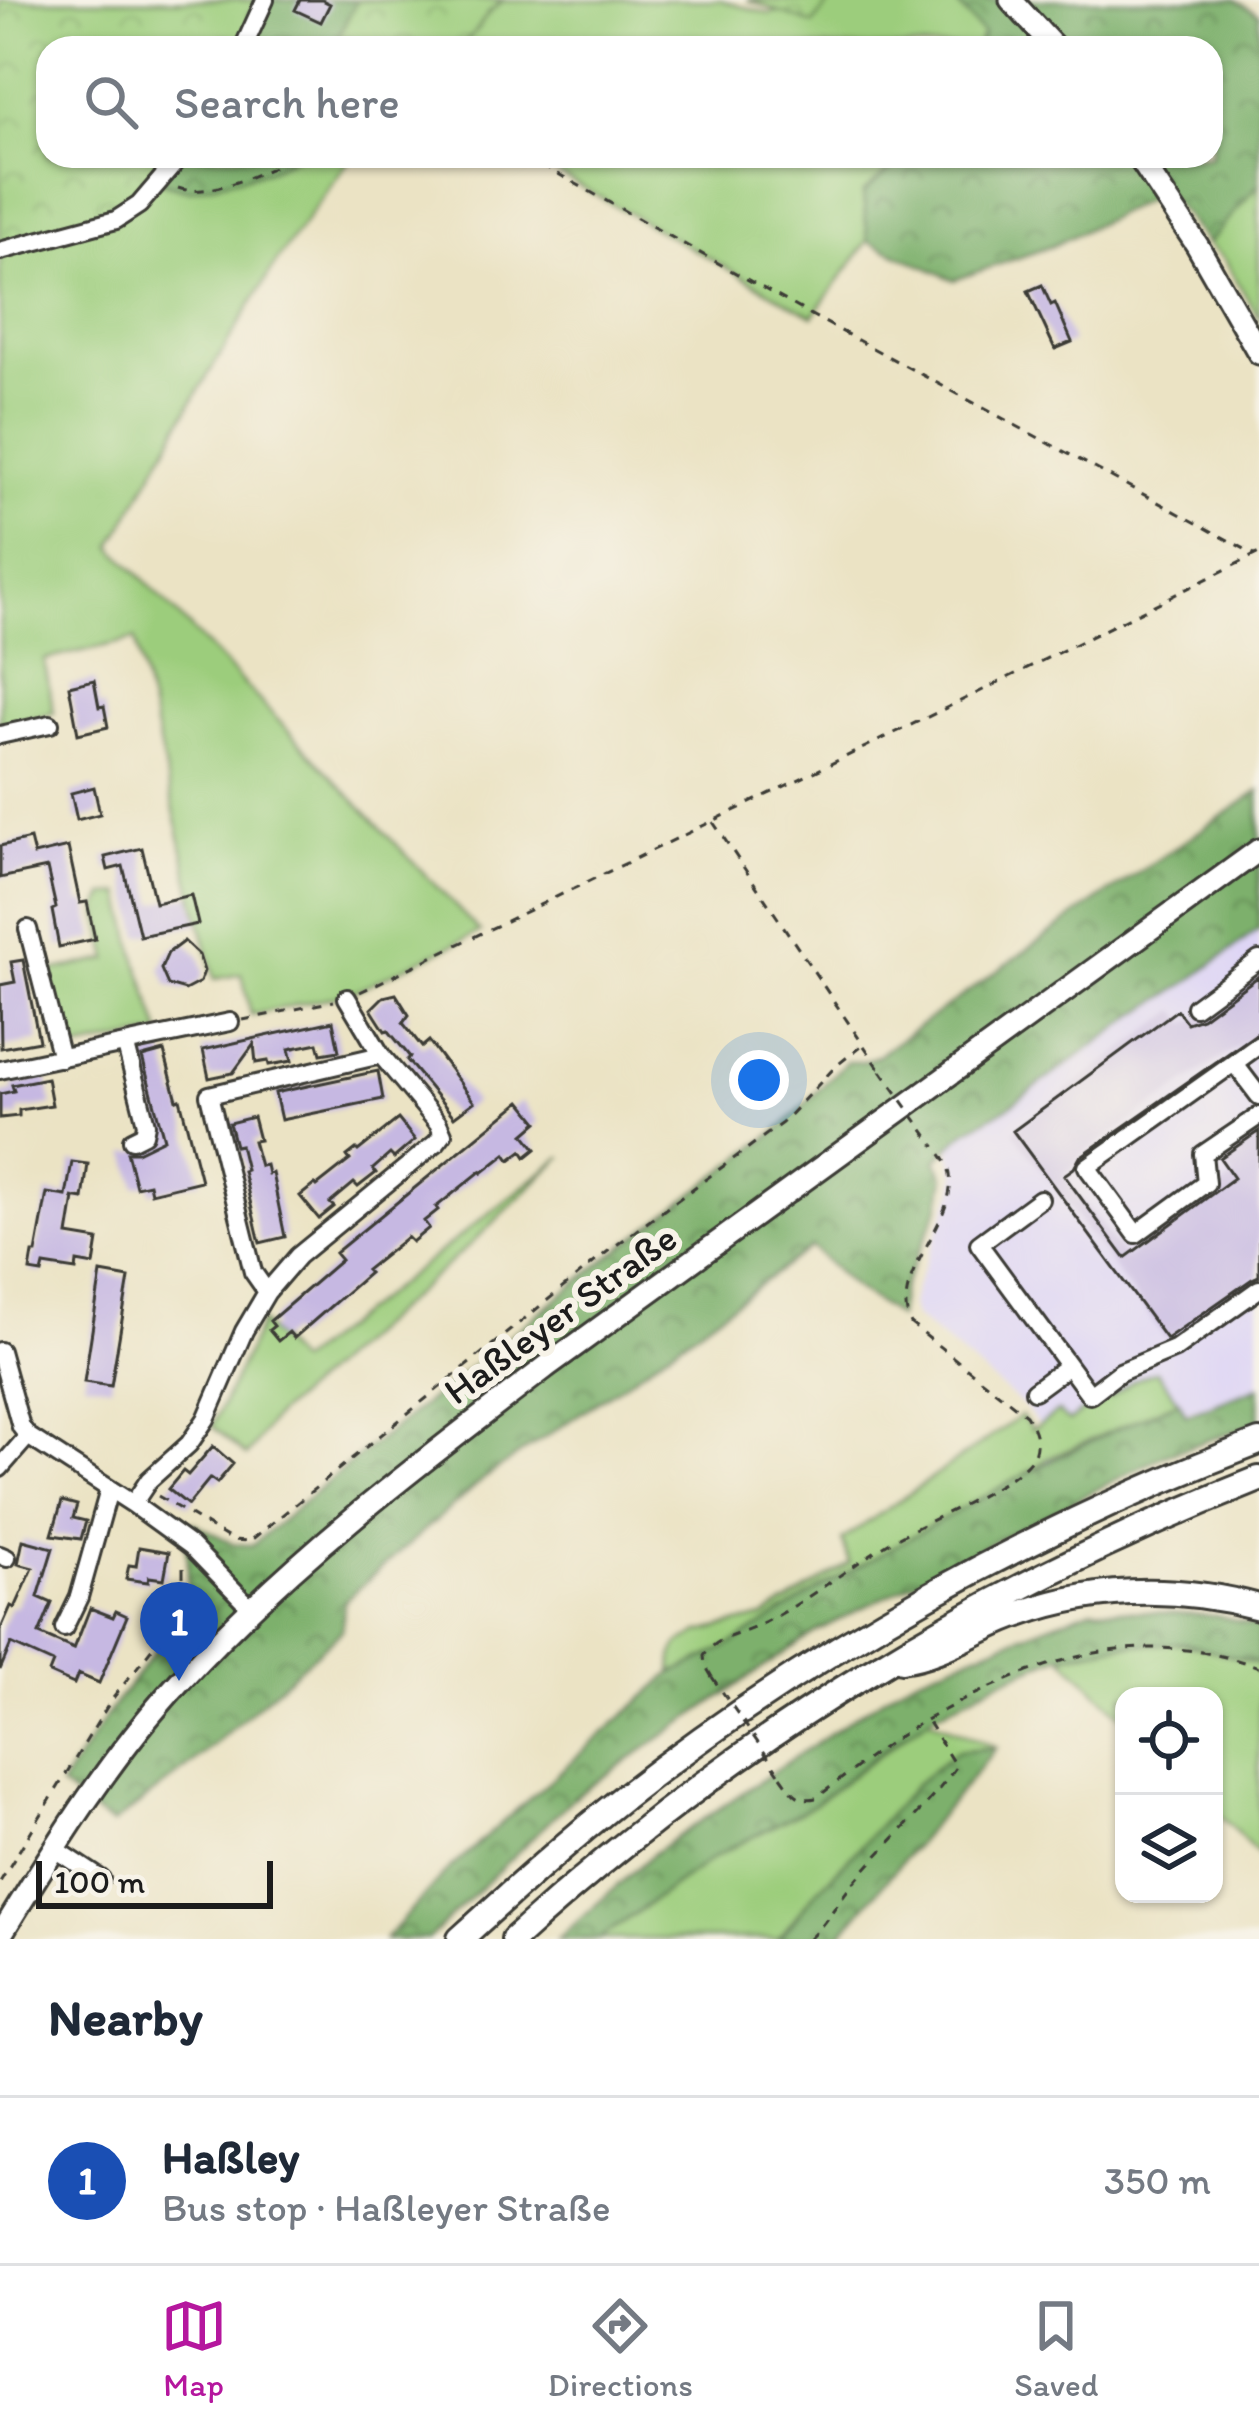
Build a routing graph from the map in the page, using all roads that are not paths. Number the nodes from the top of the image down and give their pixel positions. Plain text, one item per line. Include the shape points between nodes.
1 (265, 0) edge
2 (1012, 0) edge
3 (248, 36) edge
4 (1044, 36) edge
5 (171, 168) edge
6 (1146, 168) edge
7 (0, 251) edge
8 (1259, 353) edge
9 (50, 724) dead end
10 (0, 735) edge
11 (1259, 850) edge
12 (28, 929) dead end
13 (1259, 960) edge
14 (347, 998) road end
15 (1195, 1007) dead end
16 (230, 1022) road end
17 (1259, 1045) edge
18 (126, 1046) junction
19 (381, 1054) junction
20 (61, 1058) junction
21 (1234, 1063) junction
22 (0, 1070) edge
23 (1259, 1096) edge
24 (1259, 1116) edge
25 (133, 1140) dead end
26 (1040, 1199) dead end
27 (1259, 1288) edge
28 (267, 1292) junction
29 (0, 1351) edge
30 (1067, 1366) junction
31 (1034, 1391) dead end
32 (28, 1436) junction
33 (1259, 1442) edge
34 (0, 1468) edge
35 (1259, 1479) edge
36 (109, 1490) junction
37 (137, 1497) junction
38 (1259, 1606) edge
39 (251, 1608) junction
40 (64, 1628) dead end
41 (880, 1664) junction
42 (54, 1848) junction
43 (100, 1879) dead end
44 (0, 1936) edge
45 (460, 1939) edge
46 (514, 1939) edge

1 - 3 street
2 - 4 main road
5 - 7 street via 116,220
6 - 8 main road
9 - 10 street
11 - 39 main road, Haßleyer Straße via 550,1364
12 - 20 street
13 - 15 street
14 - 19 street
16 - 18 street
17 - 21 street
18 - 20 street
18 - 25 street via 146,1124
19 - 28 street via 443,1134 298,1256
19 - 28 street via 209,1095 253,1272
20 - 22 street
21 - 23 street
21 - 24 street via 1088,1167 1136,1234 1206,1184 1203,1154
26 - 30 street via 979,1244
27 - 30 street via 1175,1349 1090,1395
28 - 37 street via 206,1419
29 - 32 street
30 - 31 street
32 - 34 street
32 - 36 street
33 - 45 highway via 980,1567 851,1642 626,1796
35 - 41 highway via 1088,1552
36 - 37 street
36 - 40 street
37 - 39 street
38 - 41 highway via 1174,1591 1083,1597 1009,1618 926,1657
39 - 42 main road, Haßleyer Straße via 168,1695
41 - 46 highway via 650,1823
42 - 43 street
42 - 44 main road, Haßleyer Straße

